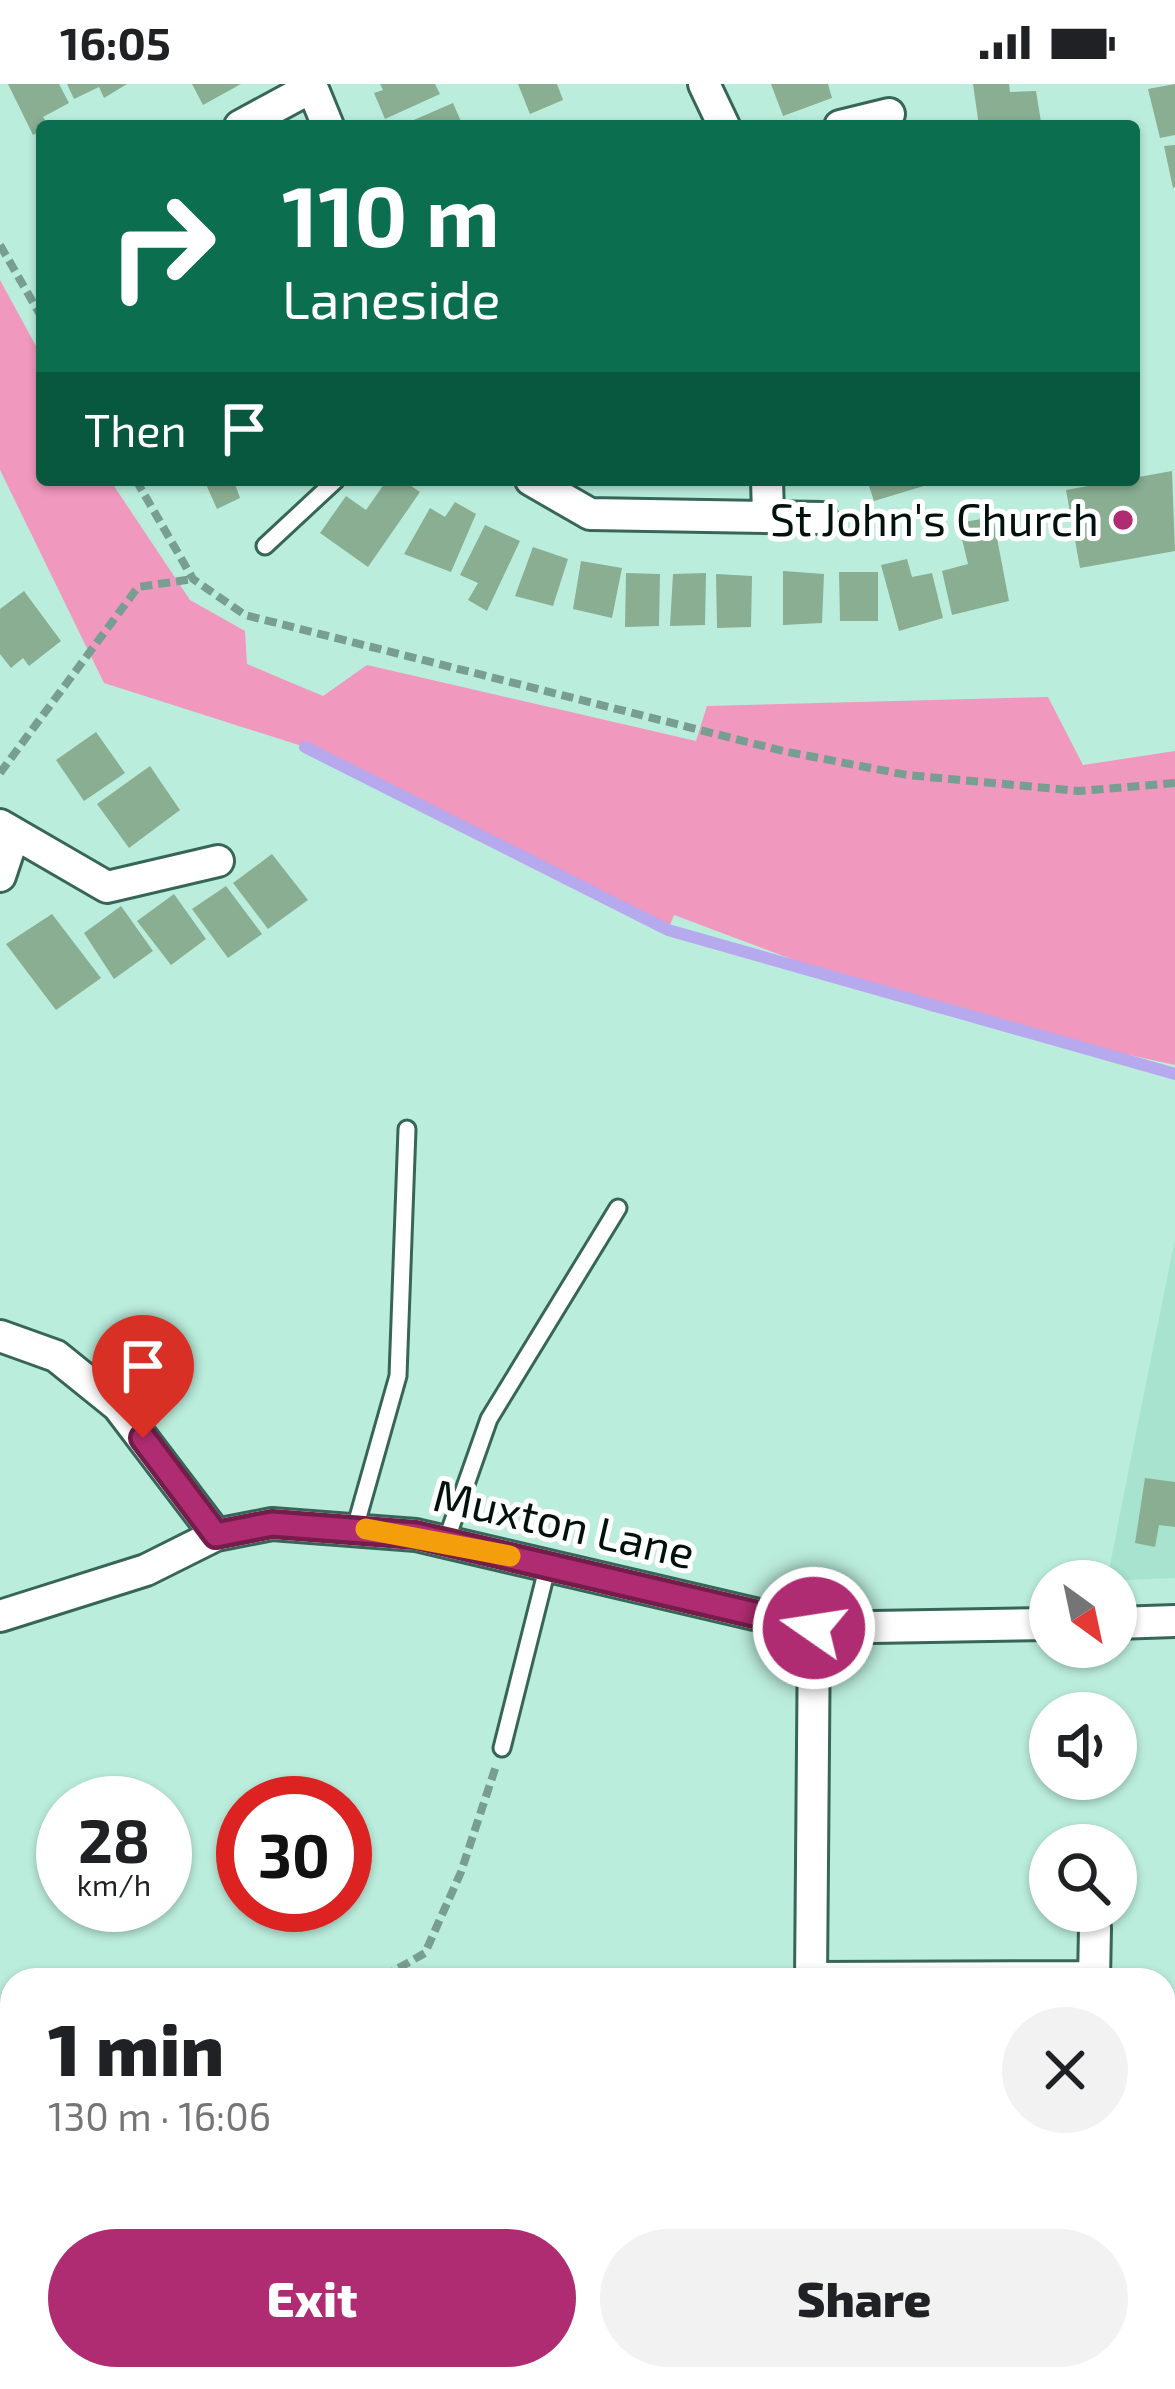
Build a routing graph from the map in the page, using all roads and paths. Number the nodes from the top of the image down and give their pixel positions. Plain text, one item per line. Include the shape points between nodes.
1 (704, 84) edge
2 (311, 86) edge
3 (889, 114) dead end
4 (251, 120) edge
5 (325, 120) edge
6 (721, 120) edge
7 (864, 120) edge
8 (0, 245) edge
9 (36, 307) edge
10 (139, 486) edge
11 (330, 486) edge
12 (541, 486) edge
13 (767, 486) edge
14 (768, 514) junction
15 (822, 518) dead end
16 (265, 546) dead end
17 (194, 580) junction
18 (0, 773) edge
19 (1175, 784) edge
20 (7, 831) edge
21 (218, 861) dead end
22 (0, 876) edge
23 (407, 1130) dead end
24 (618, 1208) dead end
25 (0, 1336) edge
26 (355, 1528) junction
27 (216, 1535) junction
28 (446, 1541) junction
29 (548, 1565) junction
30 (0, 1616) edge
31 (1137, 1622) edge
32 (1175, 1622) edge
33 (1029, 1624) edge
34 (814, 1628) junction
35 (502, 1748) joint
36 (1095, 1932) edge
37 (398, 1968) edge
38 (811, 1968) edge
39 (1094, 1968) edge

1 - 6 street
2 - 4 street
2 - 5 street
3 - 7 street
8 - 9 path
10 - 17 path
11 - 16 lane
12 - 14 street via 590,514
13 - 14 street
14 - 15 street
17 - 18 path via 138,586
17 - 19 path via 244,615 783,751 907,775 1078,791
20 - 21 street via 107,887
20 - 22 street
23 - 26 lane via 398,1376
24 - 28 lane via 489,1419
25 - 27 street via 56,1356 118,1406
26 - 27 street, Muxton Lane via 272,1524
26 - 28 street, Muxton Lane
27 - 30 street, Muxton Lane via 146,1570
28 - 29 street, Muxton Lane
29 - 34 street, Muxton Lane
29 - 35 lane
31 - 32 street
33 - 34 street, Muxton Lane
34 - 38 street
35 - 37 path via 425,1953
36 - 39 street

